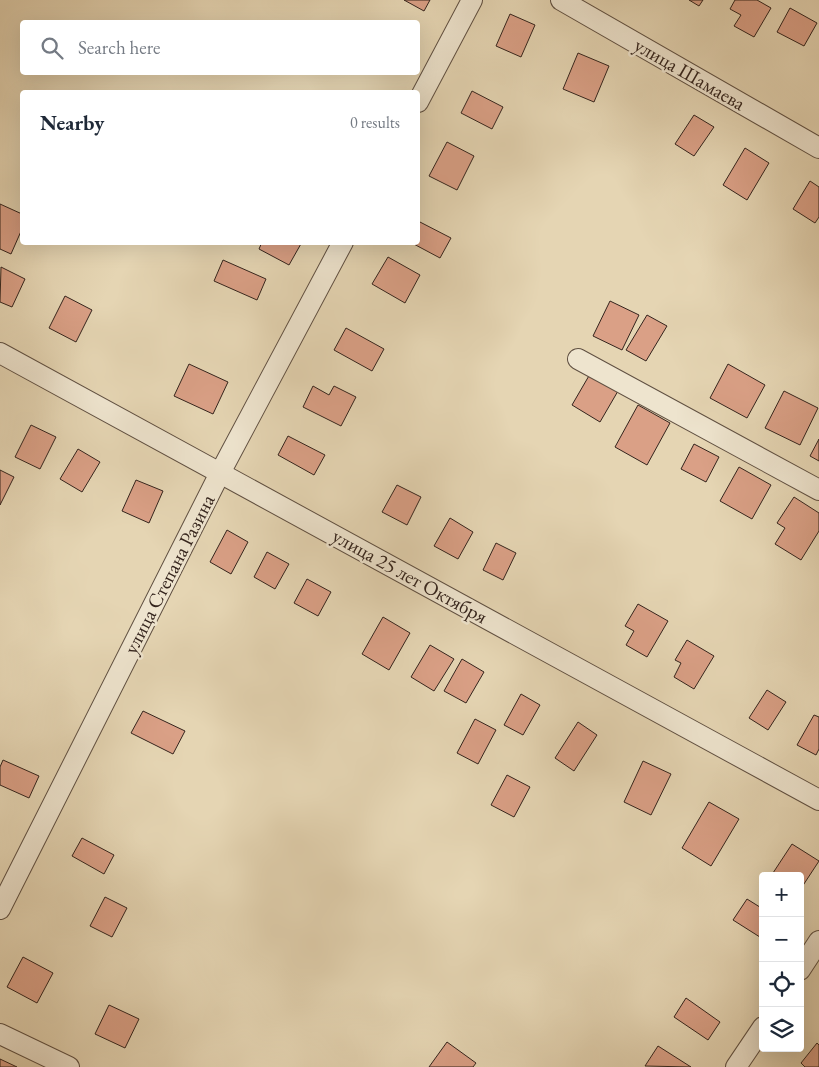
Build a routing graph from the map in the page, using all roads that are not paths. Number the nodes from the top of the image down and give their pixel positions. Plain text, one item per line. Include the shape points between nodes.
1 (472, 0) edge
2 (561, 0) edge
3 (420, 98) edge
4 (819, 148) edge
5 (341, 245) edge
6 (0, 353) edge
7 (578, 359) dead end
8 (220, 473) junction
9 (819, 490) edge
10 (819, 800) edge
11 (0, 909) edge
12 (819, 941) edge
13 (804, 964) edge
14 (759, 1033) edge
15 (0, 1034) edge
16 (68, 1067) edge
17 (736, 1067) edge

1 - 3 street
2 - 4 street, улица Шамаева
5 - 8 street, улица Степана Разина
6 - 8 street, улица 25 лет Октября
7 - 9 street
8 - 10 street, улица 25 лет Октября
8 - 11 street, улица Степана Разина
12 - 13 street
14 - 17 street
15 - 16 street

